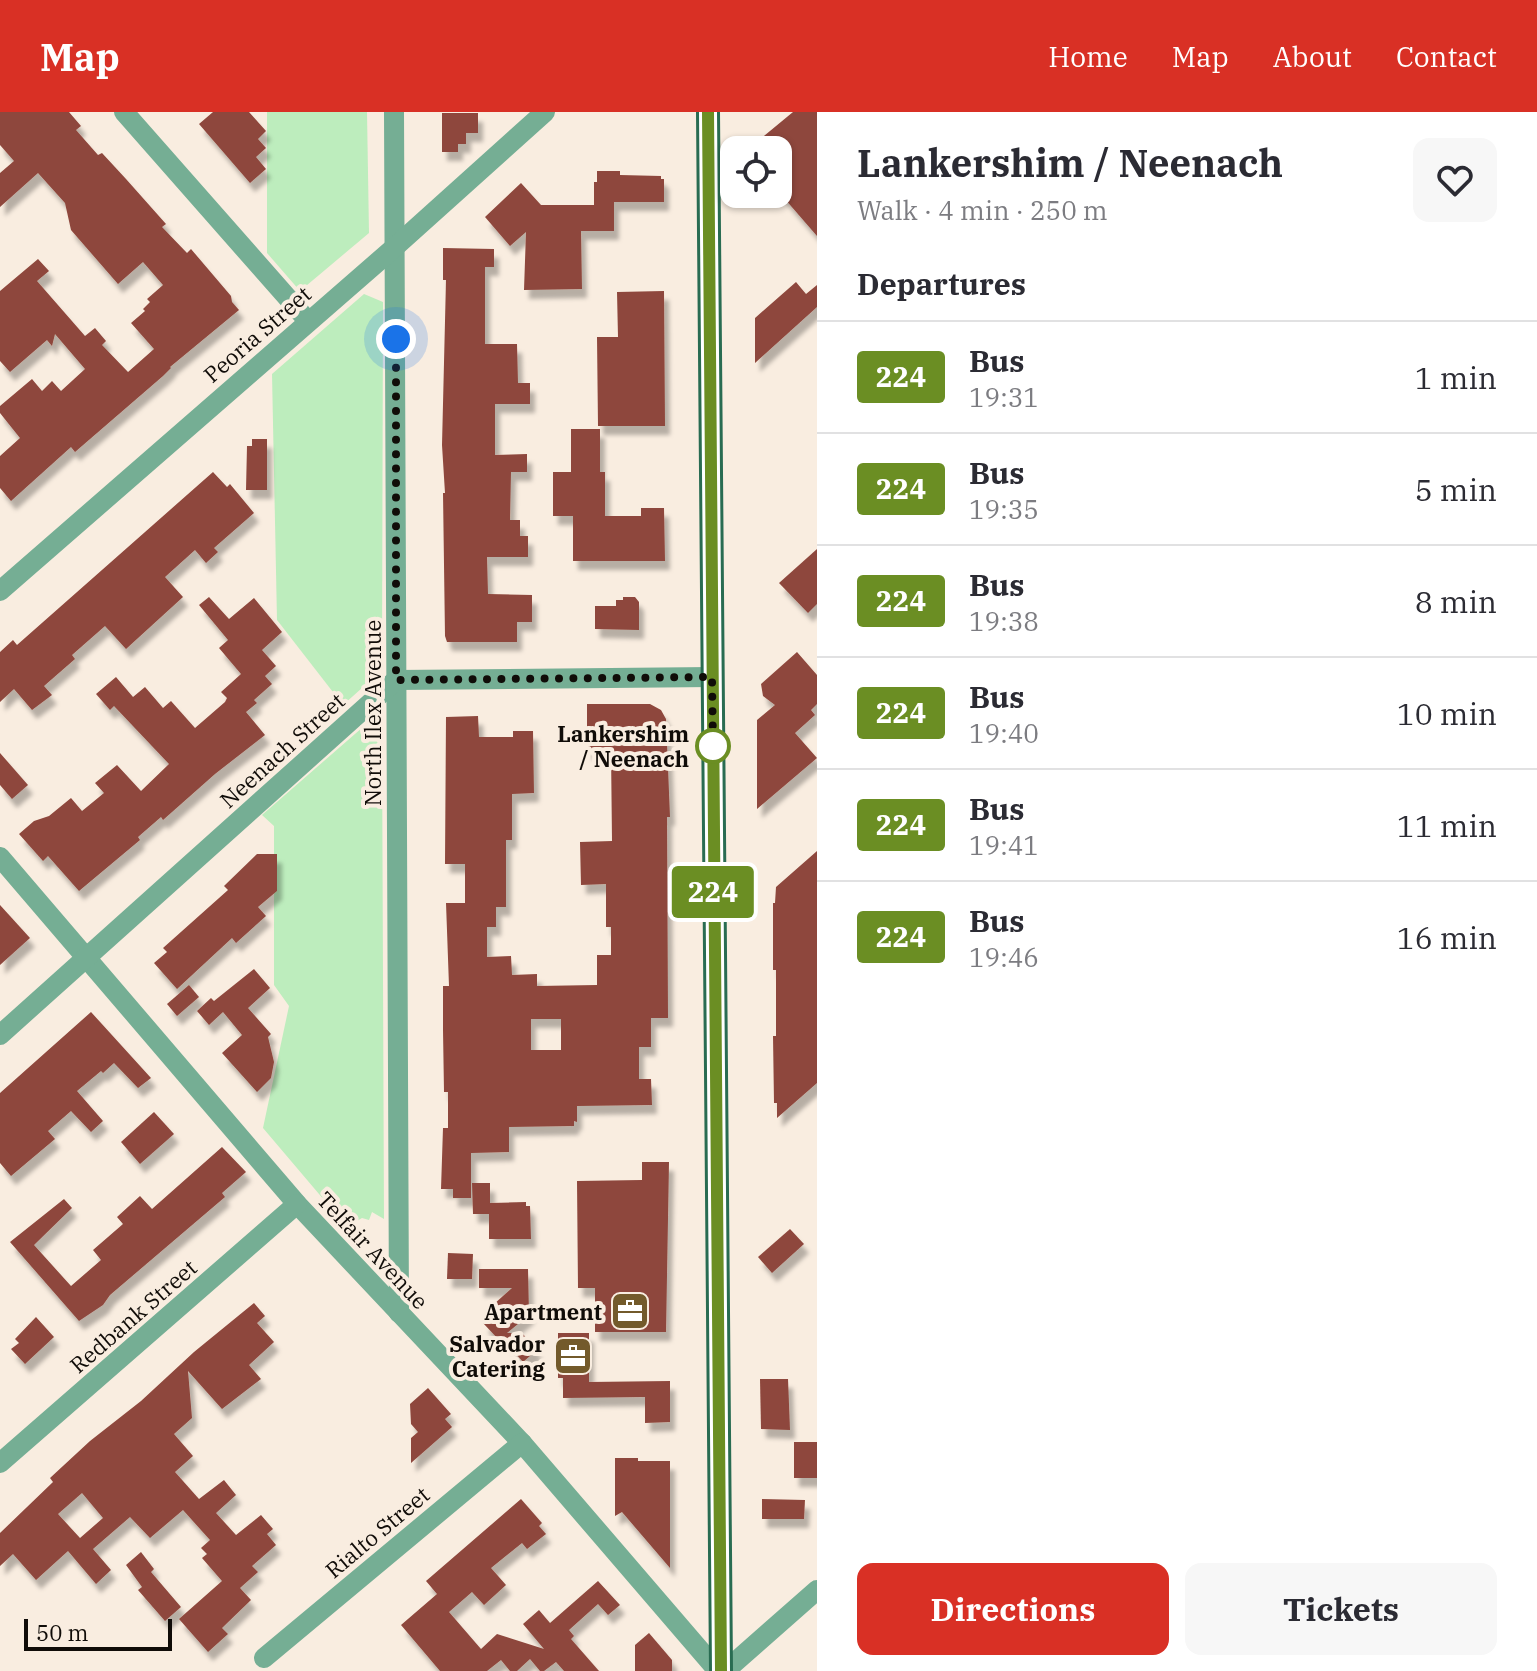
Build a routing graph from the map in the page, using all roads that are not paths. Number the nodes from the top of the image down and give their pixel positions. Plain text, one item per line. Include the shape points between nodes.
1 (124, 112) edge
2 (394, 112) edge
3 (545, 112) edge
4 (708, 112) edge
5 (396, 246) junction
6 (308, 321) junction
7 (0, 591) edge
8 (712, 677) junction
9 (396, 680) junction
10 (0, 857) edge
11 (87, 958) junction
12 (0, 1035) edge
13 (297, 1204) junction
14 (399, 1313) junction
15 (522, 1443) junction
16 (0, 1463) edge
17 (817, 1590) edge
18 (264, 1658) dead end
19 (721, 1671) edge

1 - 6 street
2 - 5 street, North Ilex Avenue
3 - 5 street, Peoria Street
4 - 8 main road
5 - 6 street, Peoria Street
5 - 9 street, North Ilex Avenue
6 - 7 street, Peoria Street
8 - 9 street
8 - 19 main road
9 - 11 street, Neenach Street
9 - 14 street, North Ilex Avenue
10 - 11 street, Telfair Avenue
11 - 12 street, Neenach Street
11 - 13 street, Telfair Avenue
13 - 14 street, Telfair Avenue
13 - 16 street, Redbank Street
14 - 15 street, Telfair Avenue
15 - 18 street, Rialto Street
15 - 19 street, Telfair Avenue
17 - 19 street

